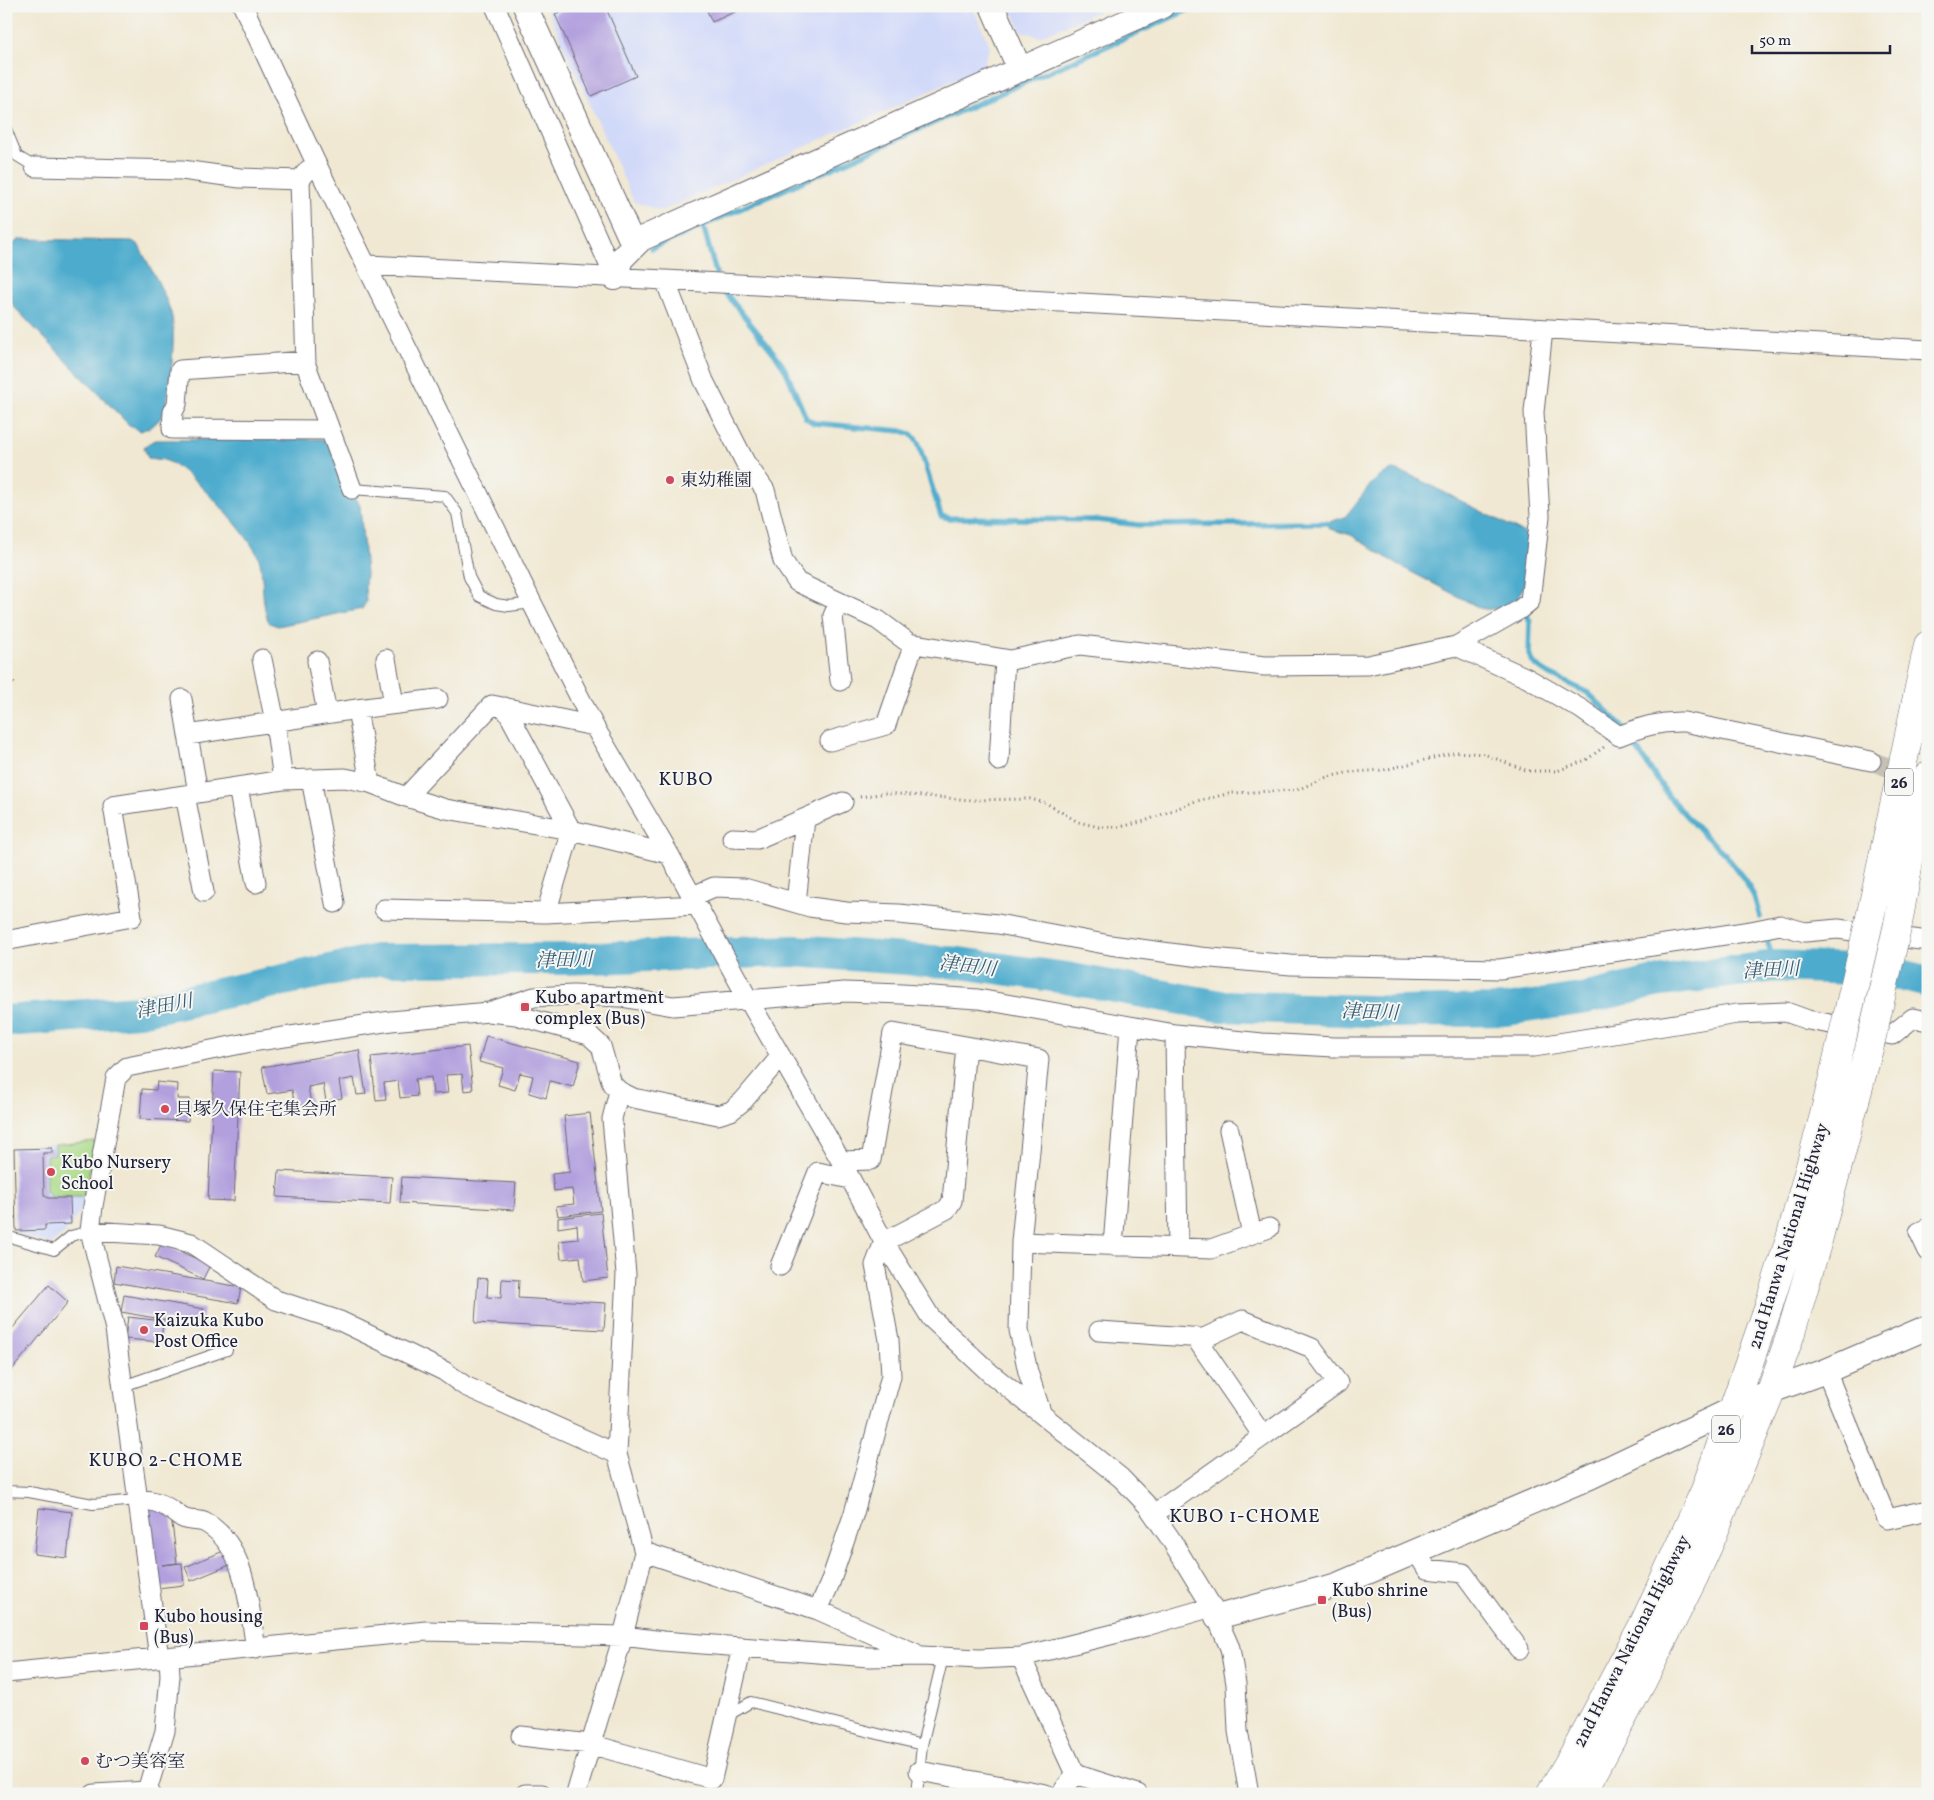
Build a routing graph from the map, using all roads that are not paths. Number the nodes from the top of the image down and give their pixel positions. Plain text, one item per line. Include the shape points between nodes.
1 (243, 6) edge
2 (495, 6) edge
3 (525, 6) edge
4 (992, 6) edge
5 (1162, 6) edge
6 (1020, 70) junction
7 (6, 129) edge
8 (315, 161) junction
9 (35, 167) joint
10 (300, 180) junction
11 (634, 246) junction
12 (368, 265) junction
13 (615, 278) junction
14 (665, 280) junction
15 (1544, 330) junction
16 (1928, 350) edge
17 (306, 361) junction
18 (330, 430) junction
19 (352, 489) joint
20 (839, 602) junction
21 (532, 603) junction
22 (914, 644) junction
23 (1928, 645) edge
24 (1456, 646) junction
25 (262, 659) dead end
26 (386, 659) dead end
27 (1005, 659) junction
28 (317, 661) dead end
29 (840, 681) dead end
30 (182, 699) dead end
31 (438, 699) dead end
32 (394, 704) junction
33 (505, 708) junction
34 (357, 709) junction
35 (327, 713) junction
36 (275, 722) junction
37 (594, 726) junction
38 (188, 735) junction
39 (830, 741) dead end
40 (999, 761) dead end
41 (1871, 761) tunnel mouth
42 (1928, 776) edge
43 (311, 778) junction
44 (283, 780) junction
45 (370, 783) junction
46 (238, 787) junction
47 (191, 794) junction
48 (406, 797) junction
49 (843, 802) road end
50 (805, 819) junction
51 (571, 830) junction
52 (732, 838) dead end
53 (669, 854) junction
54 (256, 883) dead end
55 (204, 892) dead end
56 (693, 901) junction
57 (335, 903) dead end
58 (796, 903) junction
59 (384, 909) dead end
60 (546, 913) junction
61 (10, 940) dead end
62 (1928, 941) edge
63 (748, 999) junction
64 (489, 1012) junction
65 (1928, 1021) edge
66 (1130, 1027) junction
67 (1175, 1034) junction
68 (966, 1046) junction
69 (780, 1056) junction
70 (619, 1091) junction
71 (1229, 1130) dead end
72 (841, 1161) junction
73 (850, 1179) junction
74 (1928, 1228) edge
75 (90, 1232) junction
76 (6, 1236) edge
77 (884, 1242) junction
78 (1021, 1242) junction
79 (1113, 1246) junction
80 (1178, 1248) junction
81 (1928, 1251) edge
82 (780, 1266) dead end
83 (1928, 1327) edge
84 (1100, 1331) dead end
85 (1196, 1337) junction
86 (227, 1350) dead end
87 (1826, 1370) junction
88 (123, 1386) junction
89 (1771, 1391) junction
90 (1734, 1408) junction
91 (1041, 1412) junction
92 (1263, 1436) junction
93 (617, 1454) junction
94 (6, 1491) edge
95 (137, 1500) junction
96 (1928, 1510) edge
97 (1154, 1514) junction
98 (1416, 1551) junction
99 (644, 1552) junction
100 (818, 1610) junction
101 (1214, 1612) junction
102 (623, 1636) junction
103 (742, 1647) junction
104 (256, 1649) junction
105 (1519, 1649) dead end
106 (922, 1656) junction
107 (164, 1657) junction
108 (944, 1657) junction
109 (1021, 1657) junction
110 (6, 1673) edge
111 (726, 1717) junction
112 (522, 1736) dead end
113 (590, 1744) junction
114 (922, 1745) junction
115 (919, 1771) junction
116 (1075, 1774) junction
117 (148, 1793) edge
118 (94, 1794) edge
119 (525, 1794) edge
120 (542, 1794) edge
121 (576, 1794) edge
122 (917, 1794) edge
123 (1046, 1794) edge
124 (1061, 1794) edge
125 (1138, 1794) edge
126 (1248, 1794) edge
127 (1550, 1794) edge
128 (1582, 1794) edge

1 - 8 street
2 - 13 street
3 - 11 street
4 - 6 street
5 - 6 street
6 - 11 street via 641,239
7 - 9 lane via 17,156
8 - 10 street
8 - 12 street
9 - 10 street via 182,170 240,178
10 - 17 street
11 - 13 street via 621,259
12 - 13 street
12 - 21 street
13 - 14 street
14 - 15 street
14 - 20 street via 704,381 745,462 765,490 783,561 797,582
15 - 16 street
15 - 24 street via 1534,412 1540,516 1525,605
17 - 18 street
17 - 18 street via 180,370 172,429
18 - 19 street
19 - 21 lane via 445,496 457,513 468,577 479,596 509,606
20 - 22 street via 878,620
20 - 29 street via 834,616
21 - 37 street
22 - 27 street
22 - 39 street via 886,725
23 - 90 highway, 2nd Hanwa National Highway / 26, bridge via 1870,918 1803,1196
24 - 27 street via 1368,665 1265,666 1080,645
24 - 41 street via 1527,678 1625,733 1667,721 1684,722
25 - 36 street
26 - 32 street
27 - 40 street
28 - 35 street
30 - 38 street
31 - 32 street
32 - 34 street
33 - 37 street
33 - 48 street via 492,705
33 - 51 street
34 - 35 street
34 - 45 street
35 - 36 street
36 - 38 street
36 - 44 street
37 - 53 street
38 - 47 street
42 - 89 highway, 2nd Hanwa National Highway / 26, bridge via 1870,1045 1820,1237
43 - 44 street
43 - 45 street via 345,778
43 - 57 street
44 - 46 street
45 - 48 street
46 - 47 street
46 - 54 street
47 - 55 street
47 - 61 street via 114,806 132,918
48 - 51 street via 446,809
49 - 50 street
50 - 52 street via 757,839
50 - 58 street
51 - 53 street
51 - 60 street
53 - 56 street
56 - 58 street via 714,887 744,888
56 - 60 street
56 - 63 street
58 - 62 street via 846,912 998,924 1200,958 1291,965 1500,968 1780,925 1805,932 1838,929
59 - 60 street
63 - 64 street via 673,1006 621,997 573,995 534,997
63 - 66 street via 844,992 978,999
63 - 69 street
64 - 70 street via 516,1015 589,1035 601,1046 612,1084
64 - 75 street via 381,1022 251,1042 126,1067 116,1078
65 - 67 street via 1913,1018 1892,1035 1808,1020 1786,1012 1738,1014 1534,1046 1334,1047
66 - 67 street
66 - 79 street
67 - 80 street
68 - 72 street via 893,1033 871,1160
68 - 77 street via 952,1201 947,1209
68 - 78 street via 1040,1059
69 - 70 street via 743,1101 731,1111 718,1115 633,1098
69 - 72 street
70 - 93 street via 612,1119 626,1274
71 - 80 street via 1260,1231 1211,1249
72 - 73 street
73 - 77 street
73 - 82 street via 818,1172
74 - 81 street via 1919,1232
75 - 76 lane via 71,1236 54,1250
75 - 88 street via 114,1328
75 - 93 street via 159,1234 191,1243 276,1300 340,1321 444,1371 465,1386
77 - 91 street via 931,1318 990,1373
77 - 100 street via 875,1265 889,1340 891,1376 854,1513
78 - 79 street
78 - 91 street via 1020,1330 1028,1372
79 - 80 street
83 - 87 street
84 - 85 street
85 - 92 street
85 - 92 street via 1204,1338 1243,1320 1312,1348 1338,1383
86 - 88 lane
87 - 89 street
87 - 96 street via 1887,1519
88 - 95 street
89 - 90 street
89 - 128 highway, 2nd Hanwa National Highway / 26 via 1695,1575
90 - 98 street via 1590,1477
90 - 127 highway, 2nd Hanwa National Highway / 26 via 1705,1490 1644,1623
91 - 97 street via 1121,1478
92 - 97 street
93 - 99 street
94 - 95 lane via 93,1504
95 - 104 street via 149,1499 164,1505 185,1519 204,1522 221,1535 236,1555 244,1581
95 - 107 street
97 - 101 street
98 - 101 street via 1337,1585
98 - 105 street via 1427,1569 1463,1573
99 - 100 street
99 - 102 street
100 - 106 street
101 - 109 street
101 - 126 street via 1230,1648
102 - 103 street
102 - 104 street via 426,1631
102 - 113 street
103 - 106 street via 869,1657
103 - 111 street
104 - 107 street
106 - 108 street
107 - 110 street
107 - 117 street via 170,1676 165,1730
108 - 109 street
108 - 114 lane
109 - 116 street
111 - 113 street via 712,1779
111 - 114 lane via 751,1702
112 - 113 street
113 - 121 street
114 - 115 lane
115 - 122 lane
115 - 123 street
116 - 124 street
116 - 125 street
117 - 118 street
119 - 120 street

